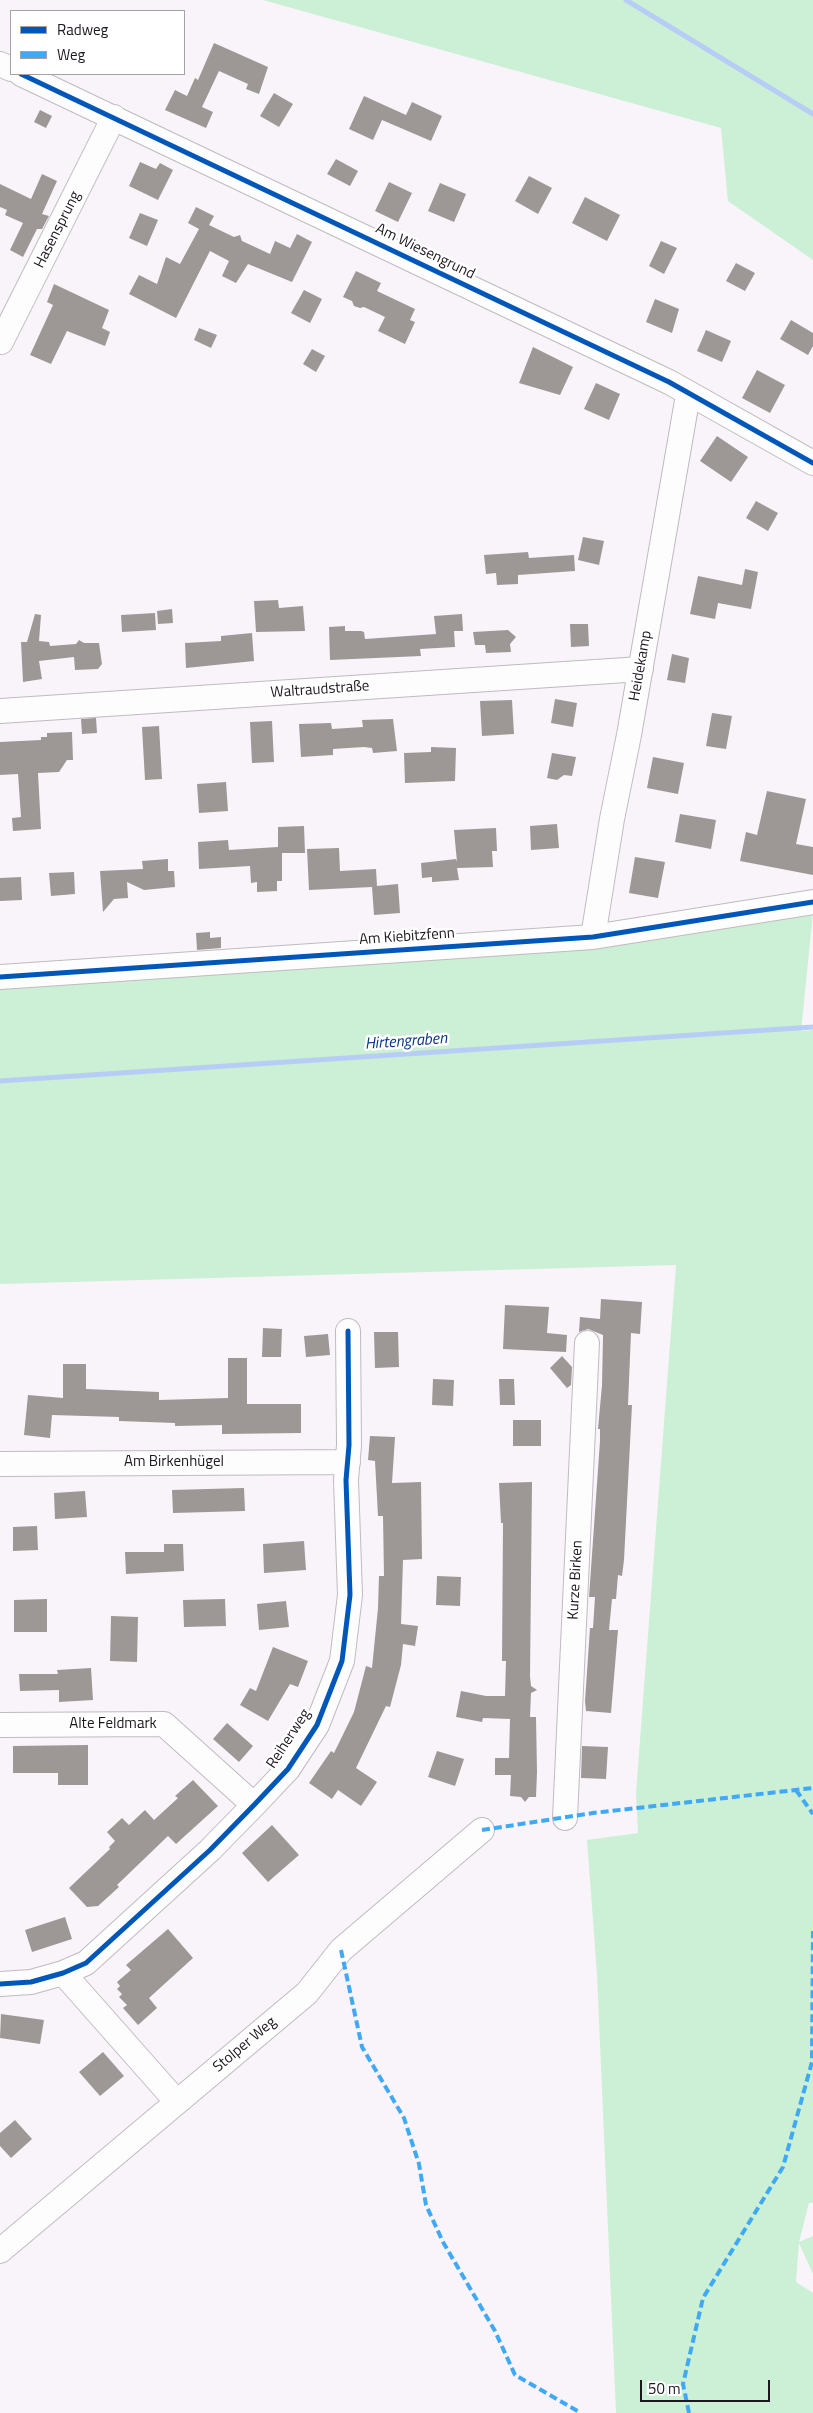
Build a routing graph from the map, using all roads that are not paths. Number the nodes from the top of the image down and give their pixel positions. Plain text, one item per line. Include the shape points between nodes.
1 (23, 75) edge
2 (114, 117) junction
3 (1, 342) edge
4 (688, 395) junction
5 (813, 463) edge
6 (641, 669) junction
7 (0, 711) edge
8 (813, 902) edge
9 (593, 938) junction
10 (0, 977) edge
11 (348, 1331) dead end
12 (587, 1343) dead end
13 (348, 1462) junction
14 (0, 1464) edge
15 (0, 1725) edge
16 (254, 1805) junction
17 (565, 1818) dead end
18 (482, 1830) dead end
19 (63, 1973) junction
20 (0, 1984) edge
21 (177, 2102) junction
22 (0, 2252) edge

1 - 2 street, Am Wiesengrund
2 - 3 street, Hasensprung
2 - 4 street, Am Wiesengrund via 669,382
4 - 5 street, Am Wiesengrund
4 - 6 street, Heidekamp
6 - 7 street, Waltraudstraße
6 - 9 street, Heidekamp
8 - 9 street, Am Kiebitzfenn
9 - 10 street, Am Kiebitzfenn
11 - 13 street, Reiherweg
12 - 17 street, Kurze Birken
13 - 14 street, Am Birkenhügel
13 - 16 street, Reiherweg via 350,1595 342,1661 317,1725 288,1769
15 - 16 street, Alte Feldmark via 164,1724
16 - 19 street, Reiherweg via 210,1850 86,1963
18 - 21 street, Stolper Weg via 341,1950 307,1993
19 - 20 street, Reiherweg via 31,1982
19 - 21 street
21 - 22 street, Stolper Weg

